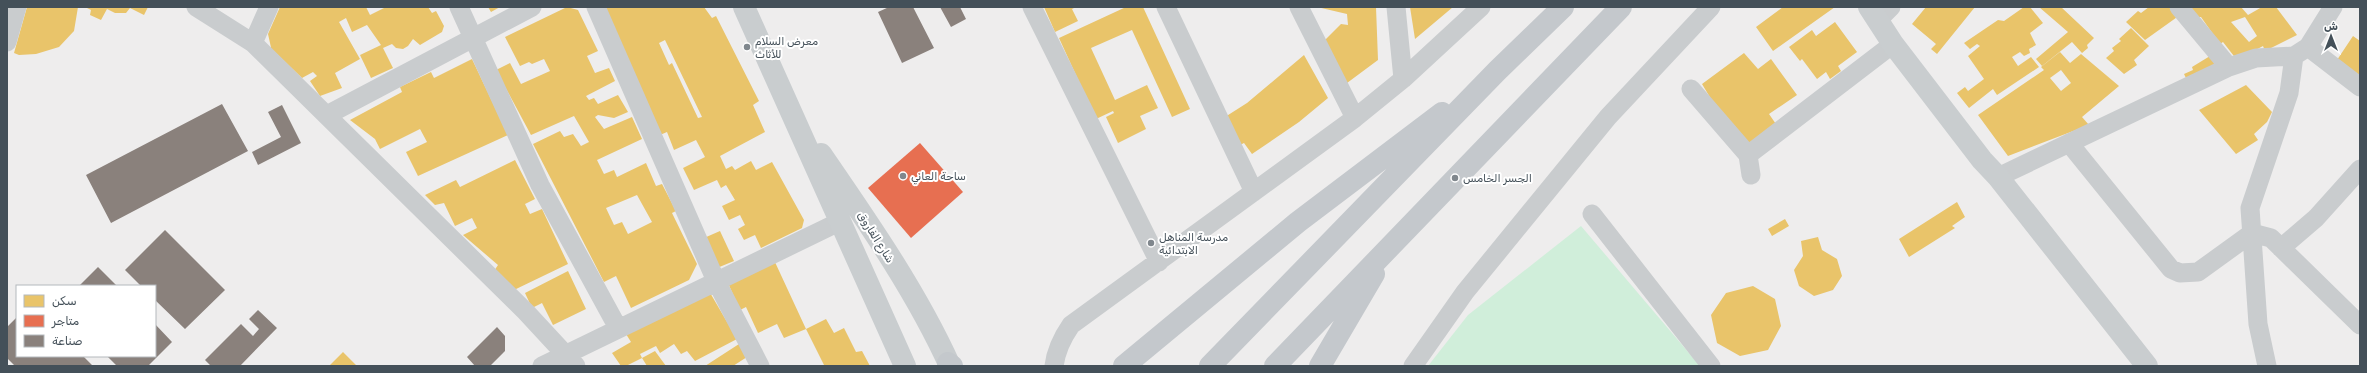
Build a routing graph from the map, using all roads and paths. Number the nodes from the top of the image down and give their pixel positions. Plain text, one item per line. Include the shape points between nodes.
1 (17, 7) edge
2 (196, 7) edge
3 (269, 7) edge
4 (459, 7) edge
5 (532, 7) edge
6 (596, 7) edge
7 (1032, 7) edge
8 (1166, 7) edge
9 (1299, 7) edge
10 (1396, 7) edge
11 (1481, 7) edge
12 (1563, 7) edge
13 (1621, 7) edge
14 (1711, 7) edge
15 (2179, 7) edge
16 (2333, 7) edge
17 (744, 8) edge
18 (1879, 11) edge
19 (474, 37) junction
20 (7, 42) edge
21 (253, 43) junction
22 (1893, 44) junction
23 (2301, 52) junction
24 (2229, 67) junction
25 (1497, 71) junction
26 (1403, 79) junction
27 (2360, 87) edge
28 (1691, 89) dead end
29 (794, 114) junction
30 (327, 115) junction
31 (1355, 118) junction
32 (2069, 143) junction
33 (1748, 155) junction
34 (2360, 169) edge
35 (1751, 175) dead end
36 (1998, 177) junction
37 (1254, 192) junction
38 (1592, 214) dead end
39 (839, 222) junction
40 (2252, 233) junction
41 (1388, 248) junction
42 (2281, 248) junction
43 (1159, 262) junction
44 (716, 280) junction
45 (2360, 325) edge
46 (618, 328) junction
47 (571, 360) edge
48 (950, 365) edge
49 (542, 366) edge
50 (760, 366) edge
51 (905, 366) edge
52 (1054, 366) edge
53 (1124, 366) edge
54 (1210, 366) edge
55 (1275, 366) edge
56 (1320, 366) edge
57 (1413, 366) edge
58 (1711, 366) edge
59 (2147, 366) edge
60 (2267, 366) edge

1 - 20 street
2 - 21 street
3 - 21 street
4 - 19 street
5 - 19 street
6 - 44 street
7 - 43 street
8 - 37 street
9 - 31 street
10 - 26 street
11 - 26 street
12 - 25 main road
13 - 41 main road
14 - 57 street via 1608,117 1465,292
15 - 24 street
16 - 23 street
17 - 29 main road, شارع الفاروق
18 - 22 main road
19 - 30 street
19 - 46 street via 540,185
21 - 30 street
22 - 33 street
22 - 36 main road via 1982,160
23 - 24 street via 2256,58
23 - 27 street
23 - 40 street via 2250,208
24 - 32 street
25 - 53 main road via 1298,222
25 - 54 main road
26 - 31 street
28 - 33 street
29 - 39 main road, شارع الفاروق
29 - 48 main road, شارع الفاروق via 868,223
30 - 47 street
31 - 37 street
32 - 36 street
32 - 40 street via 2171,269 2180,273 2198,272
33 - 35 street
34 - 42 street via 2316,218
36 - 59 main road
37 - 43 street
38 - 58 street
39 - 44 street
39 - 51 main road, شارع الفاروق
40 - 42 street via 2271,238
40 - 60 street via 2258,324
41 - 55 main road
41 - 56 main road
42 - 45 street
43 - 52 street via 1071,325 1061,340
44 - 46 street
44 - 50 street
46 - 47 street
47 - 49 street

